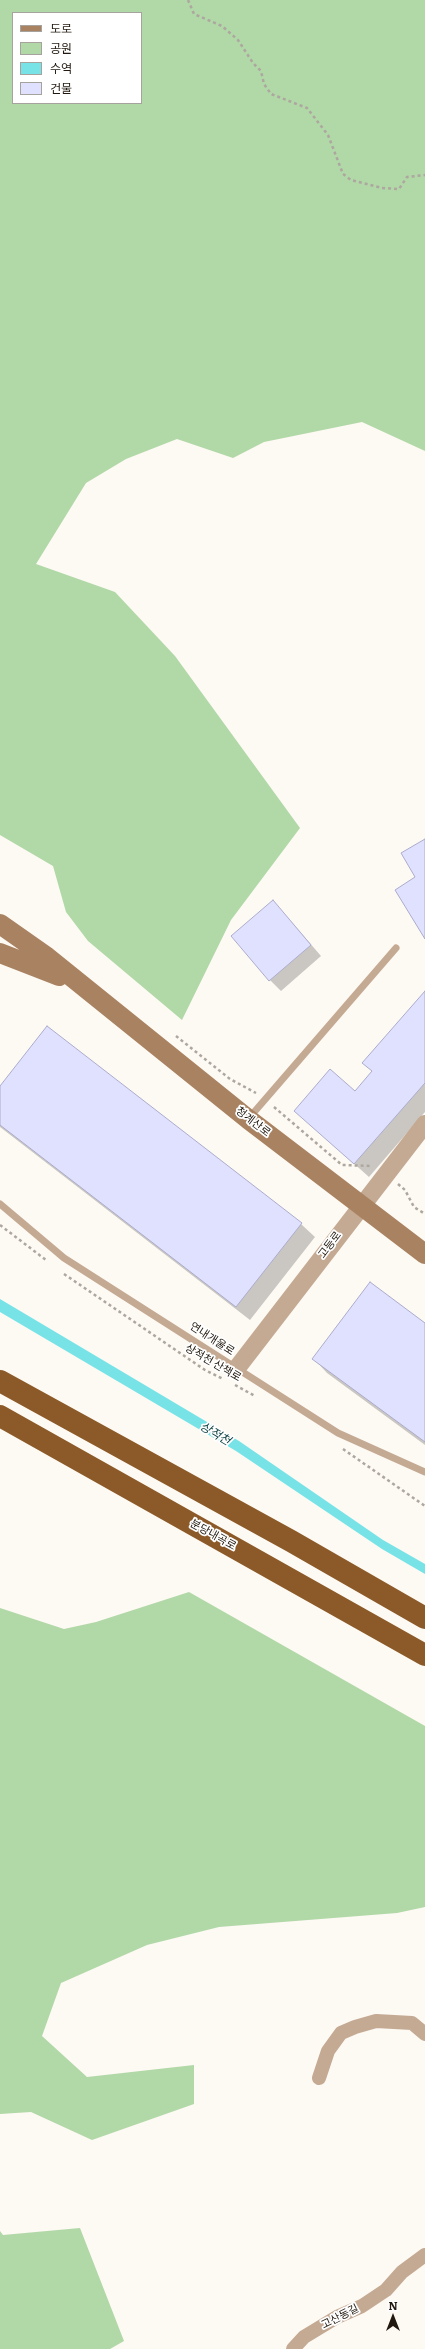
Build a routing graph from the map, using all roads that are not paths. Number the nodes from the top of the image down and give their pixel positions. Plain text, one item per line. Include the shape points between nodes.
1 (0, 924) edge
2 (396, 948) dead end
3 (0, 953) edge
4 (84, 988) junction
5 (248, 1119) junction
6 (425, 1124) edge
7 (0, 1204) edge
8 (360, 1206) junction
9 (425, 1254) edge
10 (232, 1378) junction
11 (0, 1381) edge
12 (0, 1416) edge
13 (425, 1472) edge
14 (425, 1618) edge
15 (425, 1655) edge
16 (425, 2034) edge
17 (319, 2078) dead end
18 (425, 2255) edge
19 (292, 2349) edge

1 - 4 main road, 청계산로 via 47,957
2 - 5 lane
3 - 4 main road, 청계산로 via 51,972
4 - 5 main road, 청계산로 via 163,1048
5 - 8 main road, 청계산로
6 - 8 street, 고등로
7 - 10 lane, 연내개울로 via 64,1258
8 - 9 main road, 청계산로
8 - 10 street, 고등로
10 - 13 lane, 연내개울로 via 338,1433
11 - 14 highway
12 - 15 highway, 분당내곡로
16 - 17 street via 412,2023 376,2021 355,2027 341,2033 328,2051
18 - 19 street, 고산동길 via 402,2272 386,2290 304,2337

